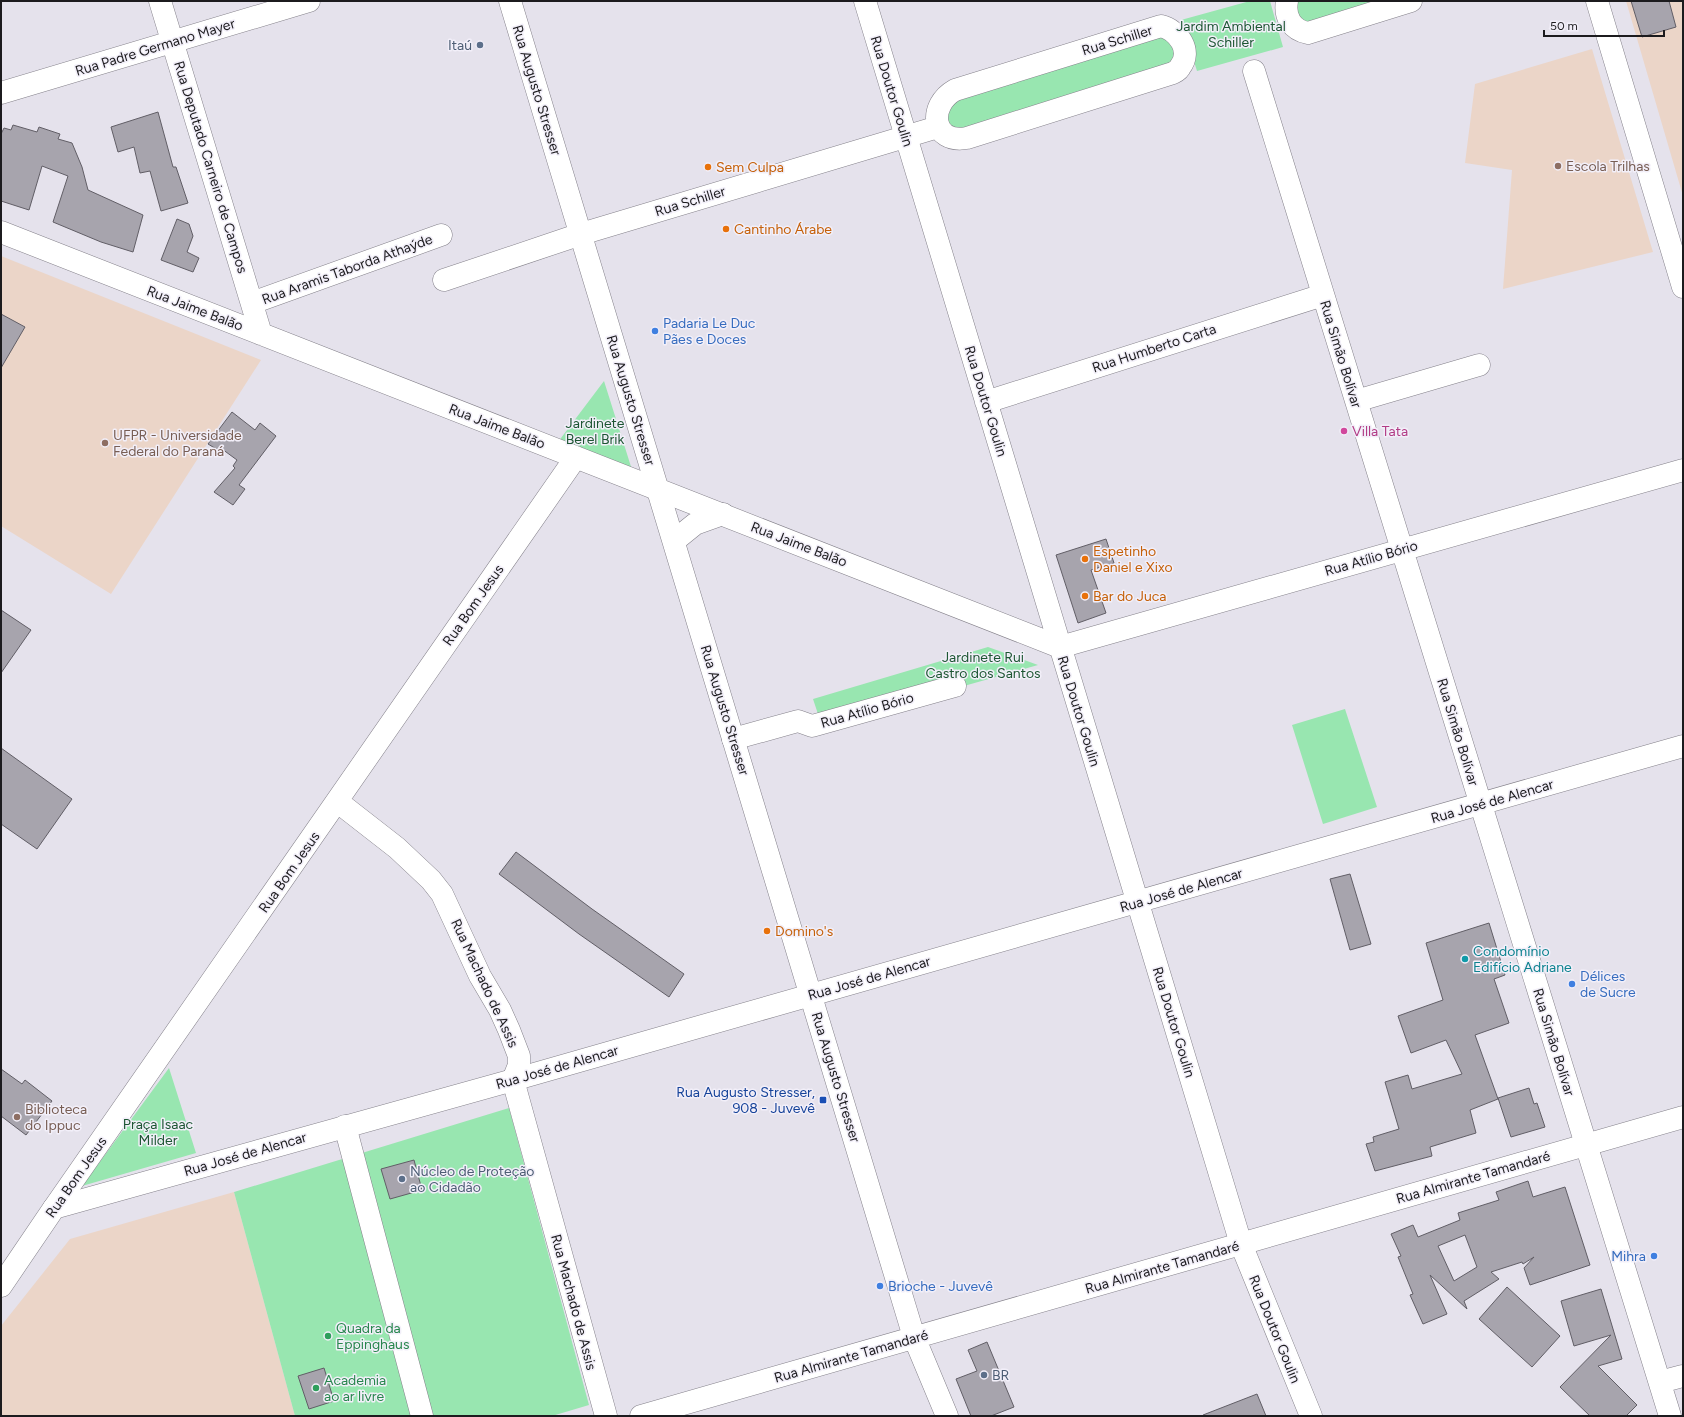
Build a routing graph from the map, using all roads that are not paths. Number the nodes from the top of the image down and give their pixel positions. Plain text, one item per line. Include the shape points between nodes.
1 (160, 1) edge
2 (309, 1) edge
3 (510, 1) edge
4 (864, 1) edge
5 (1286, 1) edge
6 (1411, 1) edge
7 (1597, 1) edge
8 (172, 42) junction
9 (1254, 71) dead end
10 (1, 93) edge
11 (938, 127) junction
12 (906, 136) junction
13 (1, 232) edge
14 (581, 234) junction
15 (441, 236) dead end
16 (444, 280) dead end
17 (1683, 286) edge
18 (1323, 294) junction
19 (252, 303) junction
20 (261, 334) junction
21 (1479, 365) dead end
22 (1356, 401) junction
23 (986, 402) junction
24 (576, 457) junction
25 (1683, 470) edge
26 (658, 489) junction
27 (723, 514) junction
28 (674, 541) junction
29 (1402, 550) junction
30 (1060, 646) junction
31 (955, 686) dead end
32 (734, 739) junction
33 (1683, 746) edge
34 (338, 802) junction
35 (1481, 804) junction
36 (1137, 902) junction
37 (811, 995) junction
38 (513, 1080) junction
39 (1683, 1117) edge
40 (345, 1126) junction
41 (1586, 1145) junction
42 (54, 1208) junction
43 (1241, 1244) junction
44 (1, 1286) edge
45 (914, 1337) junction
46 (1683, 1376) edge
47 (1660, 1382) junction
48 (422, 1416) edge
49 (606, 1416) edge
50 (641, 1416) edge
51 (947, 1416) edge
52 (1311, 1416) edge
53 (1670, 1416) edge

1 - 8 street, Rua Deputado Carneiro de Campos
2 - 8 street, Rua Padre Germano Mayer
3 - 14 street, Rua Augusto Stresser
4 - 12 street, Rua Doutor Goulin
5 - 6 street via 1287,17 1293,27 1300,32 1308,33
7 - 17 street
8 - 10 street, Rua Padre Germano Mayer
8 - 19 street, Rua Deputado Carneiro de Campos
9 - 18 street, Rua Simão Bolívar
11 - 11 street, Rua Schiller via 951,138 967,138 1173,73 1180,67 1185,53 1175,32 1161,26 955,90 947,94 938,107
11 - 12 street, Rua Schiller
12 - 14 street, Rua Schiller
12 - 23 street, Rua Doutor Goulin
13 - 20 street, Rua Jaime Balão
14 - 16 street, Rua Schiller
14 - 26 street, Rua Augusto Stresser
15 - 19 street, Rua Aramis Taborda Athaýde
18 - 22 street, Rua Simão Bolívar
18 - 23 street, Rua Humberto Carta
19 - 20 street, Rua Deputado Carneiro de Campos
20 - 24 street, Rua Jaime Balão
21 - 22 street
22 - 29 street, Rua Simão Bolívar
23 - 30 street, Rua Doutor Goulin
24 - 26 street, Rua Jaime Balão
24 - 34 street, Rua Bom Jesus
25 - 29 street, Rua Atílio Bório
26 - 27 street, Rua Jaime Balão
26 - 28 street, Rua Augusto Stresser
27 - 28 street via 695,524
27 - 30 street, Rua Jaime Balão
28 - 32 street, Rua Augusto Stresser
29 - 30 street, Rua Atílio Bório
29 - 35 street, Rua Simão Bolívar
30 - 36 street, Rua Doutor Goulin
31 - 32 street, Rua Atílio Bório via 812,726 798,720
32 - 37 street, Rua Augusto Stresser
33 - 35 street, Rua José de Alencar
34 - 38 street, Rua Machado de Assis via 403,854 442,894 480,976 500,1010 519,1056 519,1065
34 - 42 street, Rua Bom Jesus
35 - 36 street, Rua José de Alencar
35 - 41 street, Rua Simão Bolívar
36 - 37 street, Rua José de Alencar
36 - 43 street, Rua Doutor Goulin
37 - 38 street, Rua José de Alencar
37 - 45 street, Rua Augusto Stresser
38 - 40 street, Rua José de Alencar
38 - 49 street, Rua Machado de Assis
39 - 41 street, Rua Almirante Tamandaré
40 - 42 street, Rua José de Alencar
40 - 48 street
41 - 43 street, Rua Almirante Tamandaré
41 - 47 street, Rua Simão Bolívar
42 - 44 street, Rua Bom Jesus
43 - 45 street, Rua Almirante Tamandaré
43 - 52 street, Rua Doutor Goulin
45 - 50 street, Rua Almirante Tamandaré
45 - 51 street, Rua Augusto Stresser
46 - 47 street
47 - 53 street, Rua Simão Bolívar

